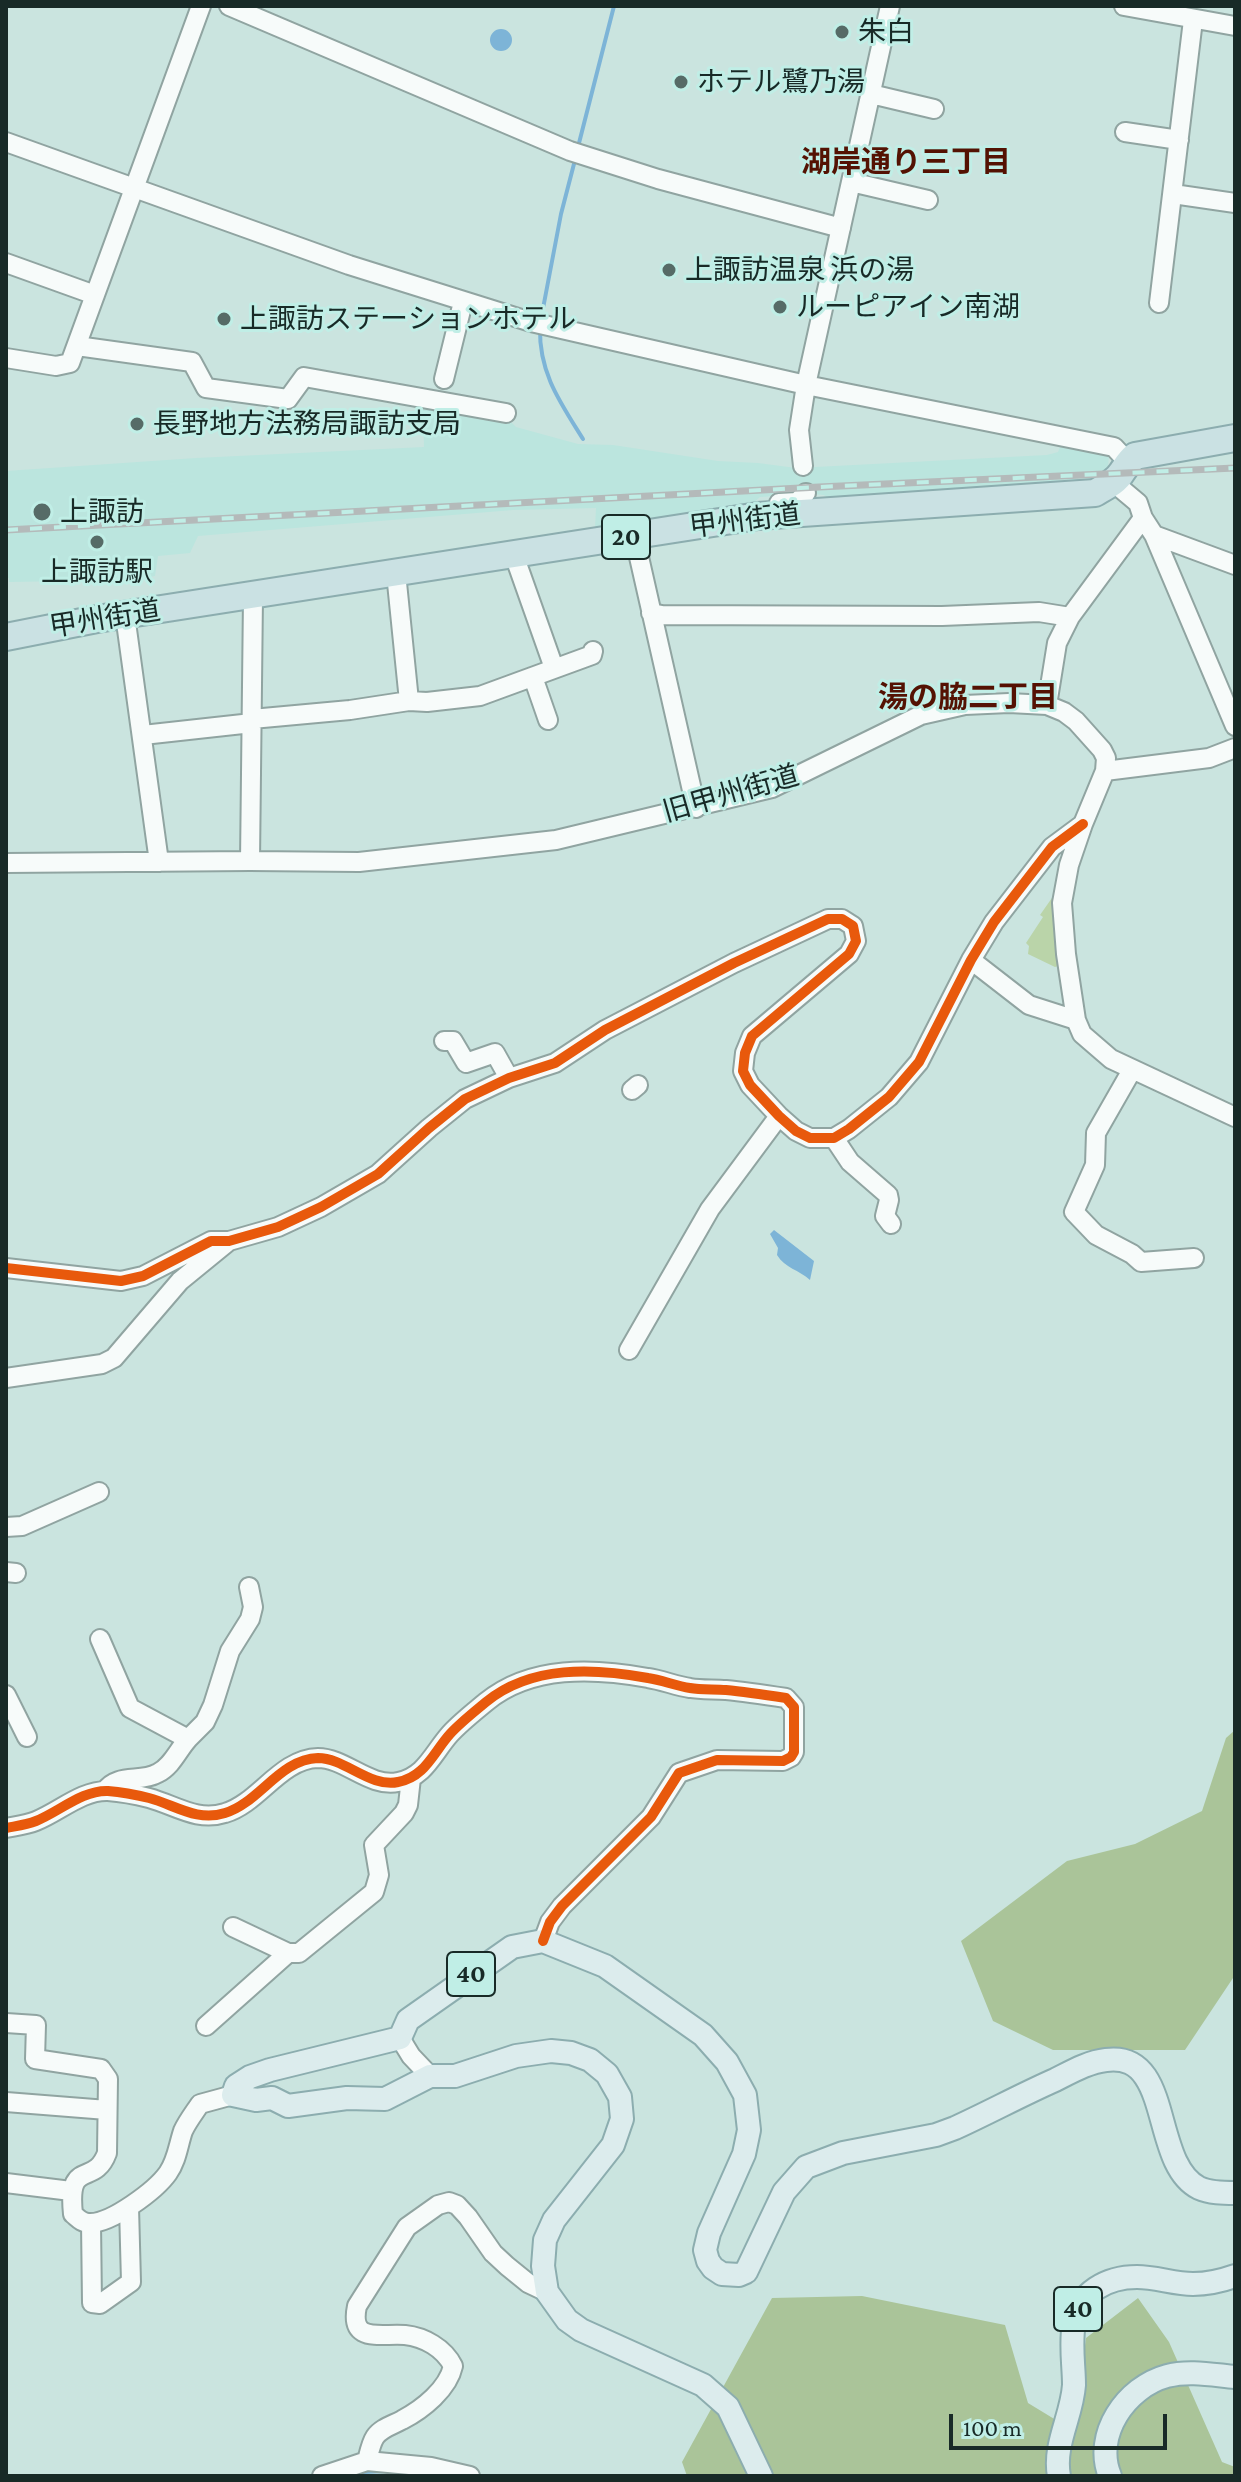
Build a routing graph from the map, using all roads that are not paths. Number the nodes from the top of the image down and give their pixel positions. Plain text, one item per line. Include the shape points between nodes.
1 (201, 6) edge
2 (229, 6) edge
3 (890, 6) edge
4 (1124, 6) edge
5 (1193, 20) junction
6 (1235, 26) edge
7 (871, 94) junction
8 (934, 109) dead end
9 (1125, 132) dead end
10 (1179, 140) junction
11 (6, 142) edge
12 (851, 182) junction
13 (134, 187) junction
14 (1173, 194) junction
15 (928, 200) dead end
16 (1235, 203) edge
17 (841, 228) junction
18 (6, 263) edge
19 (95, 295) junction
20 (463, 302) junction
21 (1159, 303) dead end
22 (77, 346) junction
23 (6, 358) edge
24 (444, 379) dead end
25 (806, 385) junction
26 (506, 413) dead end
27 (1235, 438) edge
28 (803, 466) dead end
29 (1120, 472) junction
30 (806, 493) dead end
31 (758, 516) junction
32 (1143, 518) junction
33 (634, 535) junction
34 (1154, 535) junction
35 (514, 555) junction
36 (1235, 565) edge
37 (396, 573) junction
38 (253, 597) junction
39 (651, 613) junction
40 (125, 615) junction
41 (1070, 617) junction
42 (6, 637) edge
43 (593, 651) dead end
44 (554, 668) junction
45 (533, 677) junction
46 (409, 701) junction
47 (1047, 705) junction
48 (548, 720) dead end
49 (252, 721) junction
50 (1235, 726) edge
51 (143, 735) junction
52 (1235, 748) edge
53 (1105, 771) junction
54 (696, 808) junction
55 (1083, 824) junction
56 (250, 861) junction
57 (159, 862) junction
58 (6, 863) edge
59 (971, 960) junction
60 (1076, 1020) junction
61 (444, 1041) dead end
62 (1132, 1070) junction
63 (509, 1078) junction
64 (779, 1116) junction
65 (1235, 1117) edge
66 (834, 1138) junction
67 (891, 1224) dead end
68 (229, 1241) junction
69 (1194, 1258) dead end
70 (6, 1268) edge
71 (629, 1350) dead end
72 (6, 1378) edge
73 (99, 1492) dead end
74 (6, 1527) edge
75 (249, 1587) dead end
76 (100, 1639) dead end
77 (6, 1695) edge
78 (27, 1737) dead end
79 (188, 1739) junction
80 (411, 1778) junction
81 (105, 1791) junction
82 (7, 1823) edge
83 (233, 1927) dead end
84 (543, 1941) junction
85 (288, 1953) junction
86 (6, 2023) edge
87 (206, 2026) dead end
88 (400, 2038) junction
89 (430, 2076) junction
90 (233, 2095) junction
91 (6, 2102) edge
92 (107, 2110) junction
93 (6, 2183) edge
94 (71, 2191) junction
95 (1235, 2193) edge
96 (129, 2207) junction
97 (91, 2223) junction
98 (1235, 2276) edge
99 (547, 2292) junction
100 (1235, 2377) edge
101 (367, 2461) junction
102 (322, 2476) edge
103 (470, 2476) edge
104 (761, 2476) edge
105 (1059, 2476) edge
106 (1110, 2476) edge

1 - 13 street
2 - 17 street via 570,151
3 - 7 street
4 - 5 street
5 - 6 street
5 - 10 street
7 - 8 street
7 - 12 street
9 - 10 street
10 - 14 street
11 - 13 street
12 - 15 street
12 - 17 street
13 - 19 street
13 - 20 street
14 - 16 street
14 - 21 street
17 - 25 street
18 - 19 street
19 - 22 street
20 - 24 street
20 - 25 street
22 - 23 street via 70,363 56,366
22 - 26 street via 192,362 206,388 288,399 304,377
25 - 28 street via 799,430
25 - 29 street via 1114,447
27 - 29 highway, 甲州街道 / 20 via 1135,456
29 - 31 highway, 甲州街道 / 20 via 1095,493
29 - 32 street
30 - 31 street via 797,502 765,507
31 - 33 highway, 甲州街道 / 20
32 - 34 street
32 - 41 street
33 - 35 highway, 甲州街道 / 20
33 - 39 street
34 - 36 street
34 - 50 street
35 - 37 highway, 甲州街道 / 20
35 - 44 street
37 - 38 highway, 甲州街道 / 20
37 - 46 street
38 - 40 highway, 甲州街道 / 20
38 - 49 street
39 - 41 street via 784,617 1039,612
39 - 54 street
40 - 42 highway, 甲州街道 / 20
40 - 51 street
41 - 47 street via 1057,643
43 - 44 street
44 - 45 street
45 - 46 street via 480,696
45 - 48 street
46 - 49 street
47 - 53 street, 旧甲州街道 via 1087,732 1106,758
47 - 54 street, 旧甲州街道 via 965,705 921,715 772,788
49 - 51 street
49 - 56 street
51 - 57 street
52 - 53 street via 1209,758
53 - 55 street
54 - 56 street, 旧甲州街道 via 556,840 463,852 359,862
55 - 59 street via 1052,847
55 - 60 street via 1062,903
56 - 57 street, 旧甲州街道
57 - 58 street, 旧甲州街道
59 - 60 street via 1029,1005
59 - 66 street via 919,1062 889,1097
60 - 62 street via 1097,1049
61 - 63 street via 453,1041 466,1063 495,1053
62 - 65 street
62 - 69 street via 1096,1133 1095,1165 1074,1212 1096,1235 1141,1262
63 - 64 street via 555,1063 605,1030 734,963 828,919 842,919 853,926 856,941 849,954 769,1019 752,1036 745,1053 743,1071 750,1085
63 - 68 street via 465,1099 378,1174 278,1227
64 - 66 street via 810,1138
64 - 71 street via 710,1209
66 - 67 street via 850,1162 888,1195 885,1216
68 - 70 street via 211,1241 143,1276 121,1281
68 - 72 street via 180,1281 114,1358
73 - 74 street via 22,1526
75 - 79 street via 250,1619 230,1651 205,1722
76 - 79 street via 130,1708
77 - 78 street
79 - 81 street via 158,1773 110,1783
80 - 81 street via 394,1783 316,1758 280,1775 226,1813 205,1815
80 - 84 street via 489,1700 538,1677 577,1671 617,1674 786,1698 794,1707 791,1757 717,1760 679,1773 651,1817 562,1906
80 - 85 street via 404,1813 374,1845 379,1875 374,1892 299,1953
81 - 82 street via 34,1822
83 - 85 street
84 - 88 main road, 40 via 512,1947 478,1969 408,2020
84 - 95 main road via 605,1966 703,2035 727,2062 745,2095 749,2130 744,2154 705,2250 722,2274 746,2272 784,2192 806,2167 843,2153 936,2135 1083,2066 1109,2059 1128,2062 1147,2076 1175,2163 1190,2183 1212,2192
85 - 87 street
86 - 92 street via 36,2025 35,2059 101,2069 108,2079
88 - 89 street
88 - 90 main road via 270,2070 236,2086
89 - 90 main road via 385,2099 288,2106 272,2098
89 - 99 main road via 455,2076 516,2056 571,2053 607,2074 620,2097 622,2119 613,2145 554,2220 545,2240
90 - 96 street via 200,2104 168,2173
91 - 92 street
92 - 94 street via 104,2162 81,2175
93 - 94 street
94 - 97 street via 73,2214
96 - 97 street
96 - 97 street via 131,2282 100,2304 92,2303
98 - 105 main road, 40 via 1198,2284 1122,2279 1087,2294 1077,2309 1071,2339 1073,2403 1059,2448
99 - 101 street via 493,2253 457,2205 438,2205 407,2227 354,2319 364,2333 428,2342 453,2366 439,2391 419,2410 375,2437
99 - 104 main road via 581,2330 703,2385 728,2407
100 - 106 main road via 1175,2375 1130,2398 1107,2434 1104,2461
101 - 102 street
101 - 103 street

